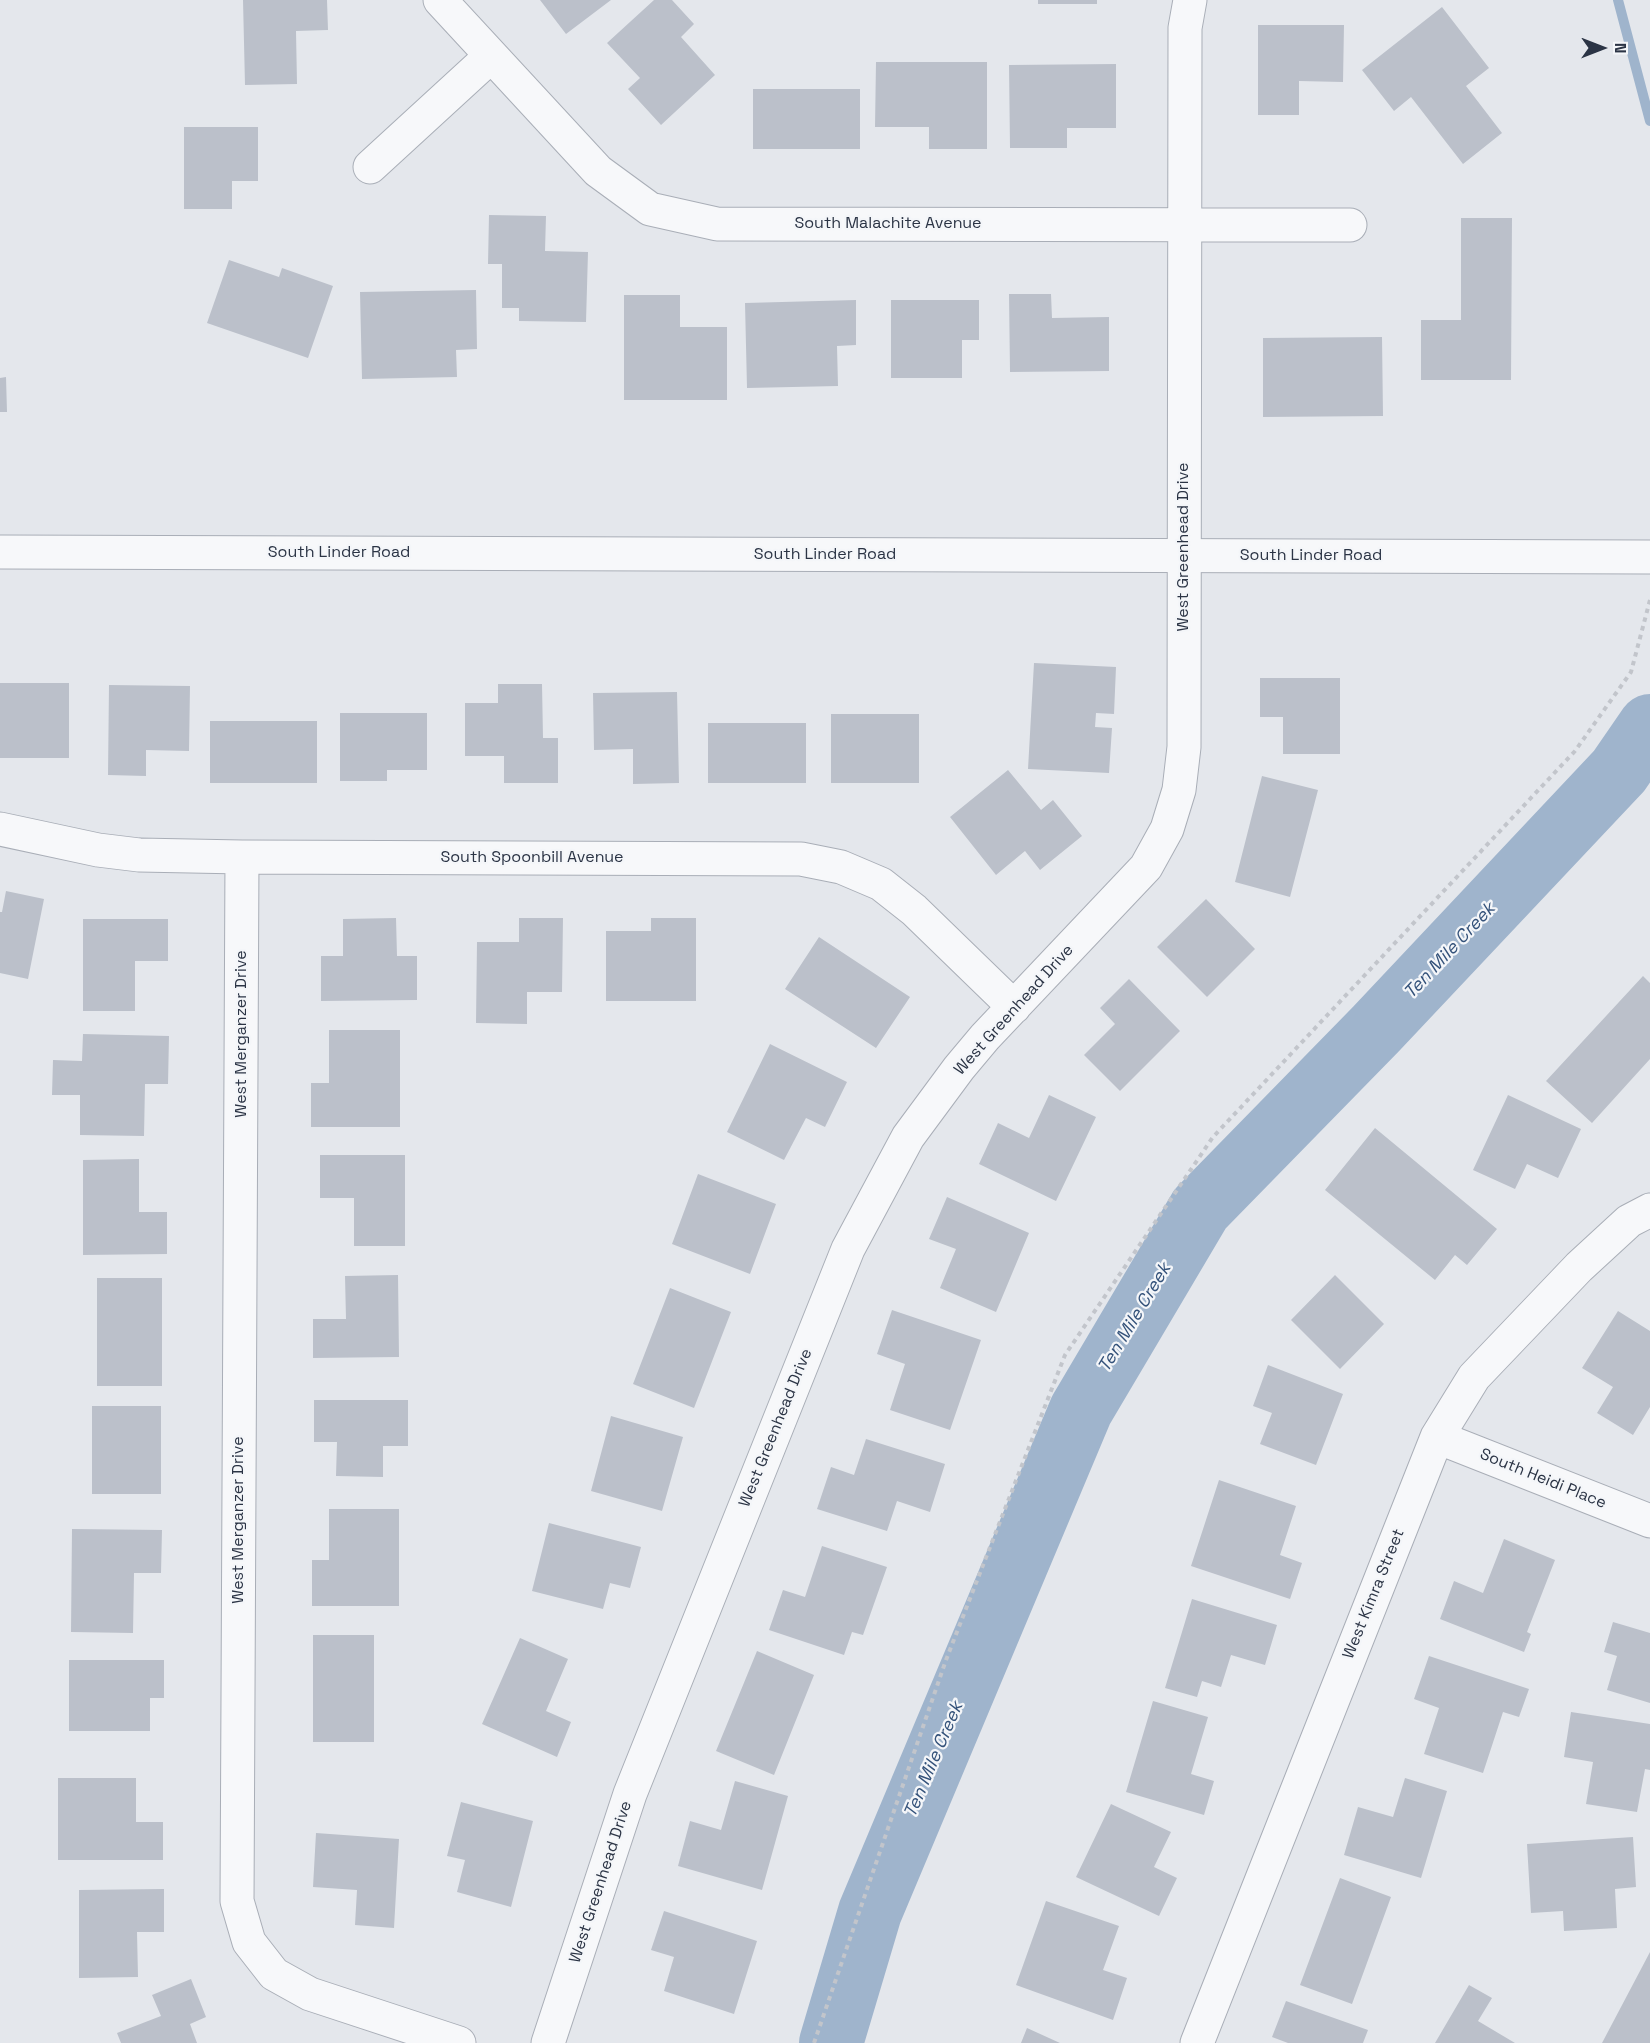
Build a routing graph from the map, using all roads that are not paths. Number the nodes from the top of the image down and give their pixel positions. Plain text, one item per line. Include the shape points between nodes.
1 (440, 0) edge
2 (1190, 0) edge
3 (491, 56) junction
4 (370, 167) dead end
5 (1184, 225) junction
6 (1350, 225) dead end
7 (0, 552) edge
8 (1184, 556) junction
9 (1650, 557) edge
10 (0, 828) edge
11 (242, 857) junction
12 (1014, 1007) junction
13 (1650, 1210) edge
14 (1437, 1437) junction
15 (1650, 1521) edge
16 (459, 2043) edge
17 (548, 2043) edge
18 (1197, 2043) edge

1 - 3 street, South Malachite Avenue
2 - 5 street, West Greenhead Drive via 1185,28
3 - 4 street
3 - 5 street, South Malachite Avenue via 598,171 650,209 717,224
5 - 6 street, South Malachite Avenue
5 - 8 street, West Greenhead Drive
7 - 8 street, South Linder Road
8 - 9 street, South Linder Road
8 - 12 street, West Greenhead Drive via 1184,747 1179,790 1167,829 1146,867
10 - 11 street, South Spoonbill Avenue via 129,854
11 - 12 street, South Spoonbill Avenue via 801,859 841,867 881,884 914,910
11 - 16 street, West Merganzer Drive via 237,1901 249,1942 274,1974 310,1994
12 - 17 street, West Greenhead Drive via 985,1036 908,1137 848,1249 630,1794
13 - 14 street, West Kimra Street via 1629,1221 1579,1267 1474,1377
14 - 15 street, South Heidi Place
14 - 18 street, West Kimra Street

